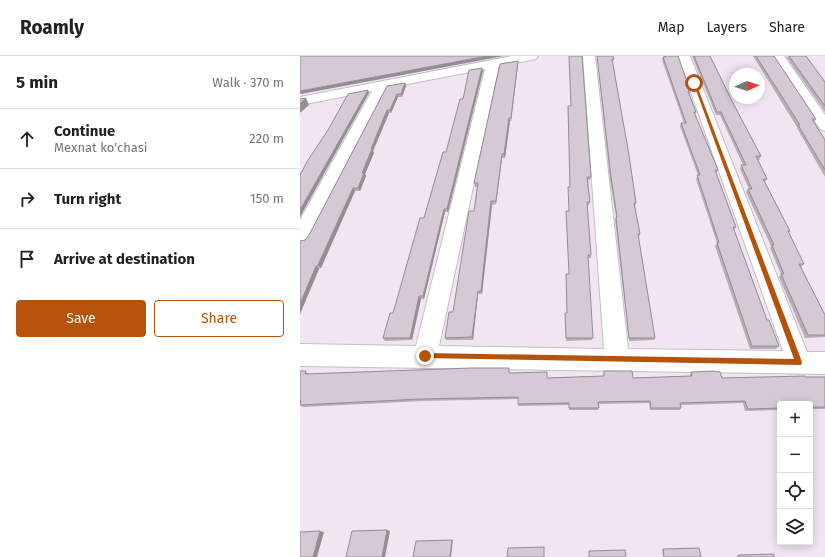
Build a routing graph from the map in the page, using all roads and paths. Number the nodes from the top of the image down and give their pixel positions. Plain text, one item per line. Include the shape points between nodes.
1 (532, 56) edge
2 (589, 56) edge
3 (684, 56) edge
4 (778, 56) edge
5 (493, 64) junction
6 (382, 85) junction
7 (300, 101) edge
8 (825, 126) edge
9 (300, 237) edge
10 (300, 355) edge
11 (425, 356) junction
12 (616, 360) junction
13 (799, 362) junction
14 (825, 363) edge

1 - 5 street
2 - 12 street
3 - 13 street
4 - 8 street
5 - 6 street
5 - 11 street
6 - 7 street
6 - 9 street
10 - 11 street
11 - 12 street
12 - 13 street
13 - 14 street

